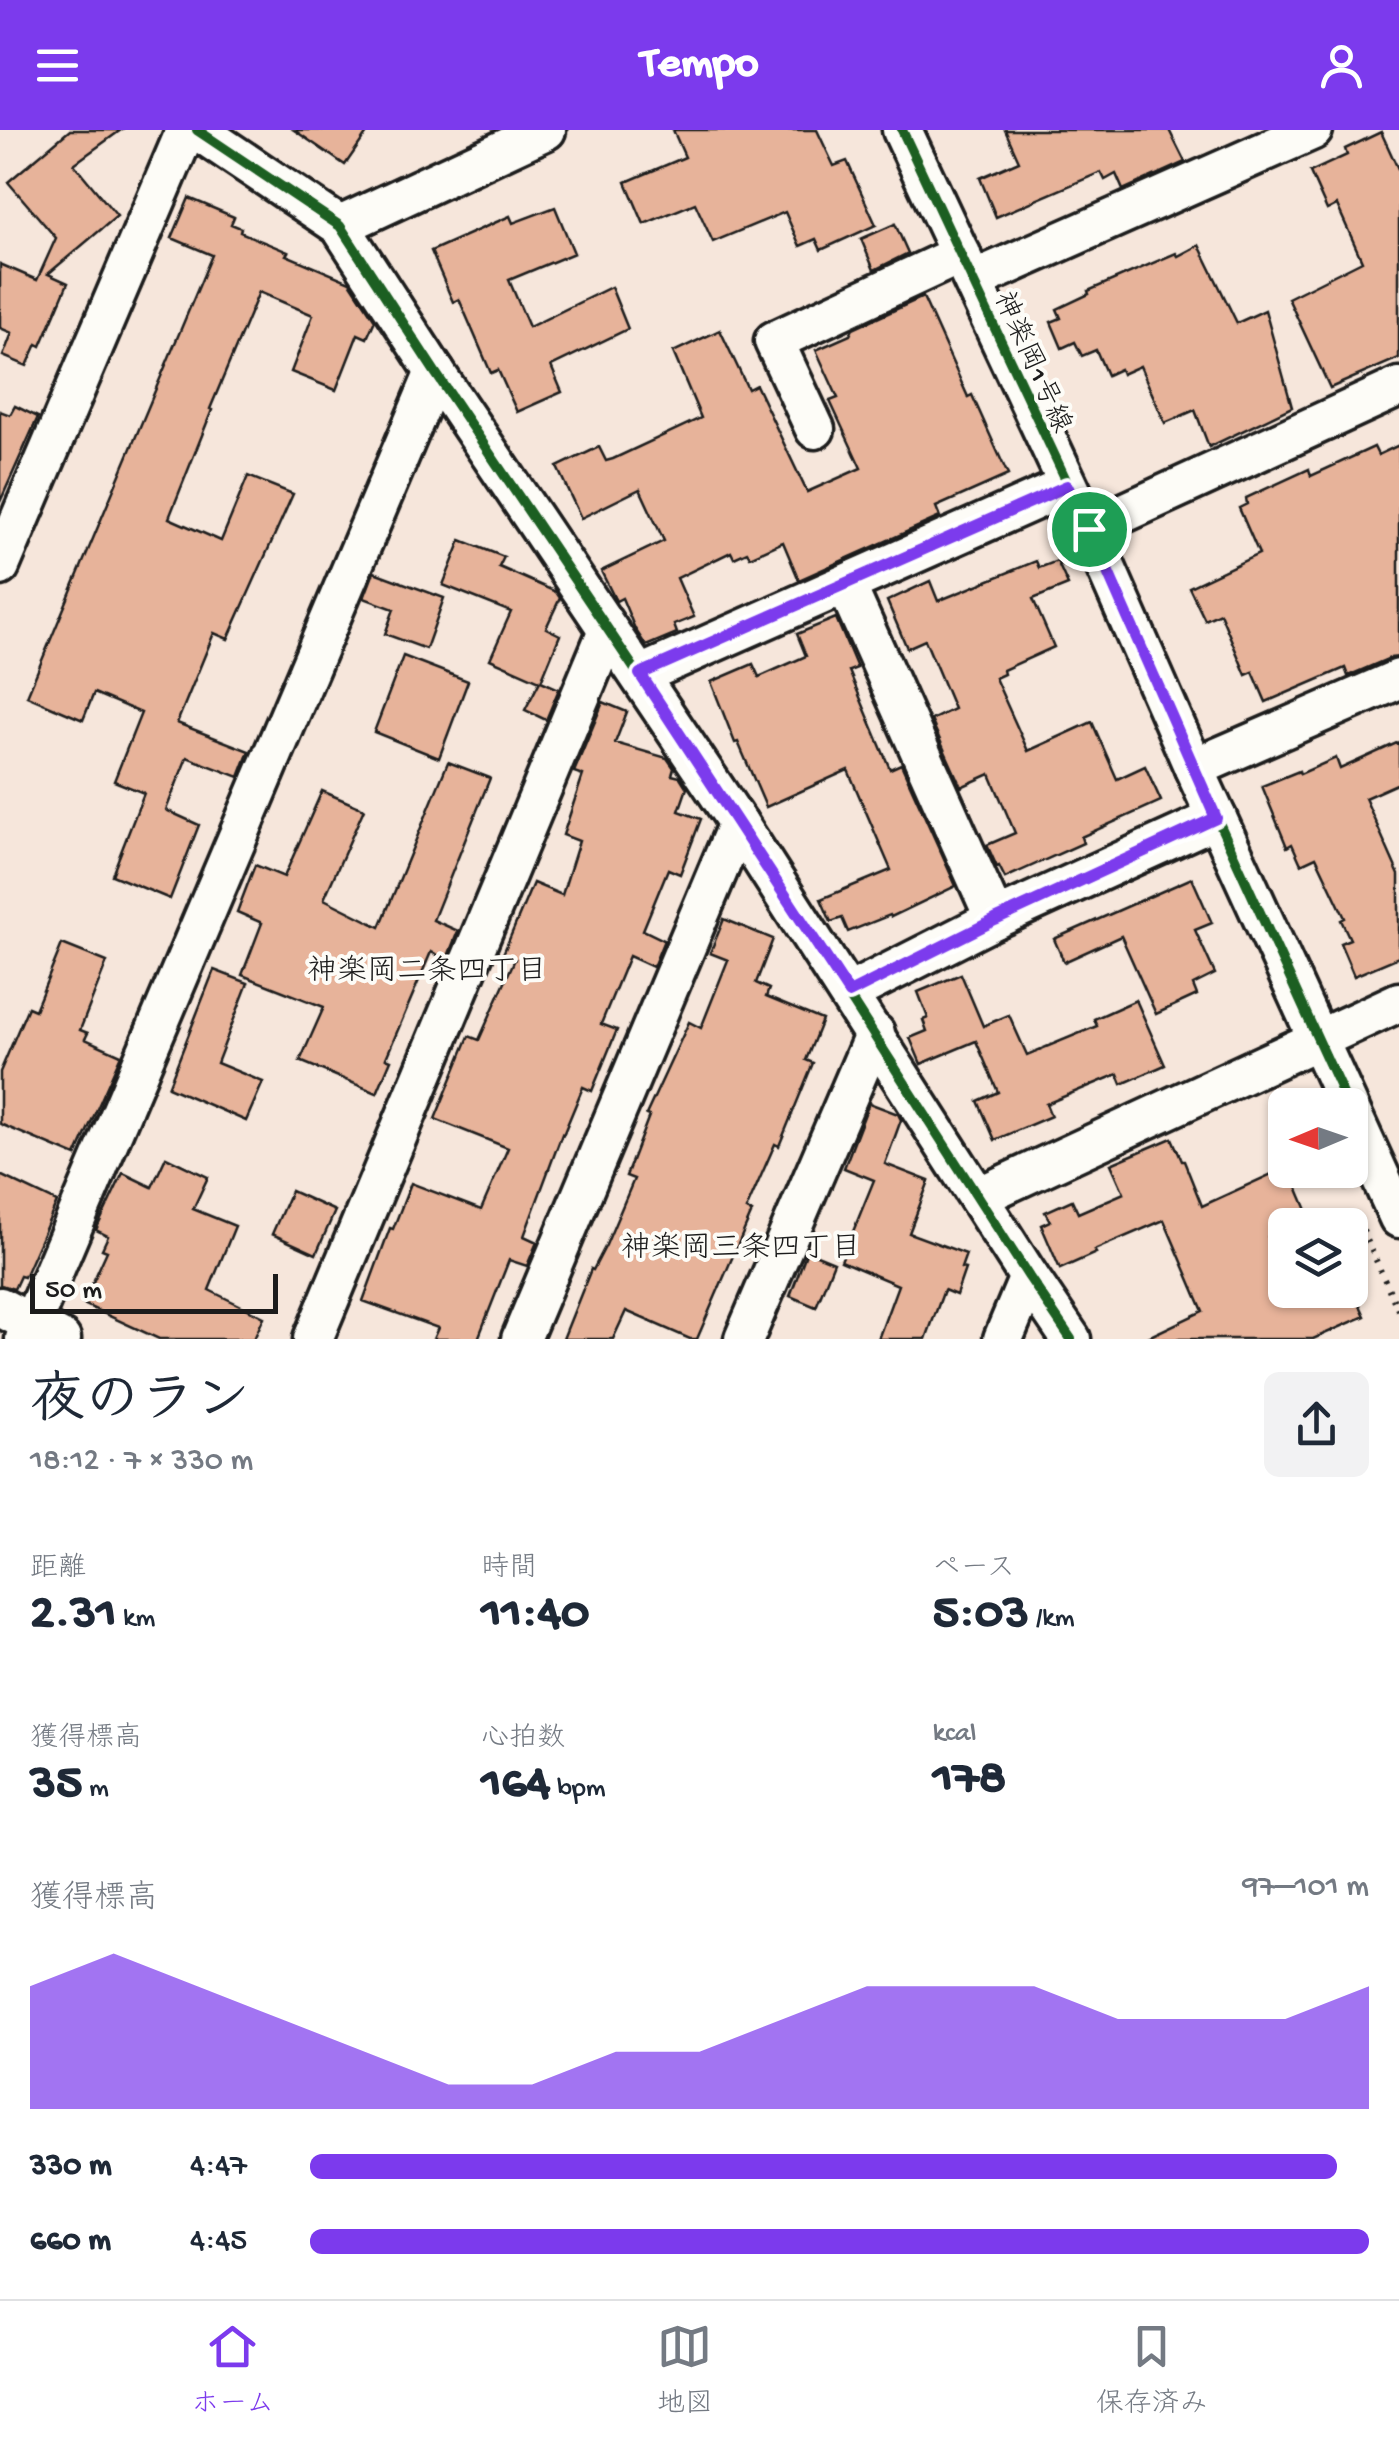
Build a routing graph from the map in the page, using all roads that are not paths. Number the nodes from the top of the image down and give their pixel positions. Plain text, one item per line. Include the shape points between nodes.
1 (186, 130) edge
2 (197, 130) edge
3 (546, 130) edge
4 (902, 130) edge
5 (1313, 130) edge
6 (340, 226) junction
7 (968, 267) junction
8 (435, 372) junction
9 (1399, 388) edge
10 (815, 429) dead end
11 (1067, 486) junction
12 (1089, 529) junction
13 (0, 566) edge
14 (846, 585) junction
15 (608, 630) junction
16 (640, 674) junction
17 (1399, 679) edge
18 (1194, 768) junction
19 (1216, 818) junction
20 (738, 824) junction
21 (995, 920) junction
22 (849, 993) junction
23 (1399, 1002) edge
24 (874, 1033) junction
25 (1318, 1040) junction
26 (1340, 1088) edge
27 (1368, 1150) edge
28 (978, 1197) junction
29 (1399, 1218) edge
30 (1029, 1277) junction
31 (29, 1327) edge
32 (312, 1339) edge
33 (521, 1339) edge
34 (744, 1339) edge
35 (1002, 1339) edge
36 (1071, 1339) edge

1 - 13 street
2 - 6 street
3 - 6 street
4 - 7 street, 神楽岡1号線
5 - 7 street
6 - 8 street
7 - 10 street via 774,342
7 - 11 street, 神楽岡1号線
8 - 15 street
8 - 31 street
9 - 12 street
11 - 12 street, 神楽岡1号線
11 - 14 street
12 - 18 street, 神楽岡1号線
14 - 16 street
14 - 21 street
15 - 16 street
15 - 32 street
16 - 20 street
17 - 18 street
18 - 19 street, 神楽岡1号線
19 - 21 street
19 - 25 street, 神楽岡1号線
20 - 22 street
20 - 33 street
21 - 22 street
22 - 24 street
23 - 25 street
24 - 28 street
24 - 34 street
25 - 26 street, 神楽岡1号線
25 - 28 street
27 - 29 street, 神楽岡1号線
28 - 30 street
30 - 35 street
30 - 36 street

